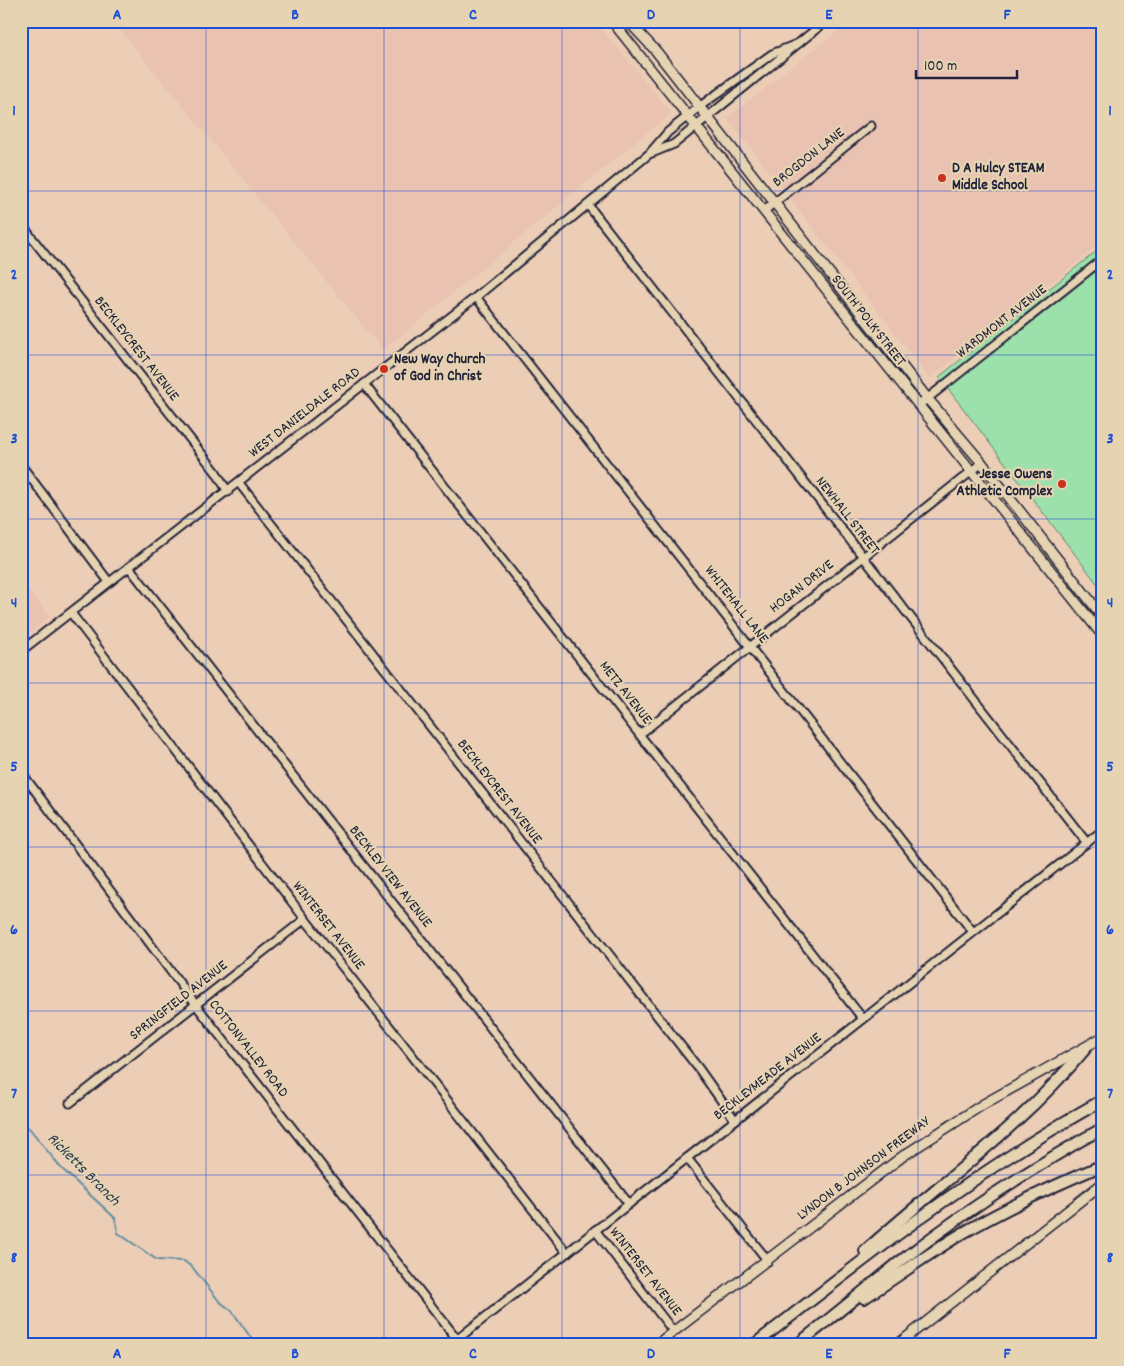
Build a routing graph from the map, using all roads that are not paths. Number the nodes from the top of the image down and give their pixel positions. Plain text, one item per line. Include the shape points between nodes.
1 (612, 21) edge
2 (628, 21) edge
3 (826, 21) edge
4 (799, 43) junction
5 (699, 107) junction
6 (688, 116) junction
7 (707, 118) junction
8 (696, 126) junction
9 (871, 126) dead end
10 (649, 154) junction
11 (774, 203) junction
12 (588, 206) junction
13 (764, 211) junction
14 (21, 224) edge
15 (1103, 259) edge
16 (835, 281) junction
17 (825, 289) junction
18 (476, 297) junction
19 (885, 345) junction
20 (876, 353) junction
21 (364, 384) junction
22 (927, 398) junction
23 (918, 406) junction
24 (982, 463) junction
25 (21, 465) edge
26 (973, 470) junction
27 (240, 483) junction
28 (228, 492) junction
29 (862, 558) junction
30 (129, 567) junction
31 (109, 582) junction
32 (1087, 597) junction
33 (1078, 604) junction
34 (71, 613) junction
35 (1103, 617) edge
36 (1103, 636) edge
37 (750, 645) junction
38 (21, 651) edge
39 (640, 734) junction
40 (21, 772) edge
41 (1103, 830) edge
42 (1087, 842) junction
43 (305, 919) junction
44 (973, 932) junction
45 (196, 1005) junction
46 (863, 1019) junction
47 (1103, 1037) edge
48 (1085, 1049) junction
49 (1103, 1100) edge
50 (70, 1103) dead end
51 (735, 1120) junction
52 (1103, 1128) edge
53 (687, 1158) junction
54 (1103, 1165) edge
55 (1103, 1182) edge
56 (629, 1204) junction
57 (596, 1230) junction
58 (567, 1253) junction
59 (768, 1261) junction
60 (813, 1299) junction
61 (819, 1327) junction
62 (674, 1331) junction
63 (457, 1339) junction
64 (450, 1345) edge
65 (656, 1345) edge
66 (754, 1345) edge
67 (797, 1345) edge
68 (896, 1345) edge

1 - 6 main road, SOUTH POLK STREET
2 - 5 main road, SOUTH POLK STREET
3 - 4 street, WEST DANIELDALE ROAD
4 - 5 street, WEST DANIELDALE ROAD via 772,54
4 - 7 street, WEST DANIELDALE ROAD
5 - 6 street, WEST DANIELDALE ROAD
5 - 7 main road, SOUTH POLK STREET
6 - 8 main road, SOUTH POLK STREET
6 - 10 street, WEST DANIELDALE ROAD
7 - 8 street, WEST DANIELDALE ROAD
7 - 11 main road, SOUTH POLK STREET
8 - 10 street, WEST DANIELDALE ROAD via 674,144
8 - 13 main road, SOUTH POLK STREET
9 - 11 street, BROGDON LANE
10 - 12 street, WEST DANIELDALE ROAD
11 - 13 street, BROGDON LANE
11 - 16 main road, SOUTH POLK STREET
12 - 18 street, WEST DANIELDALE ROAD
12 - 29 street, NEWHALL STREET
13 - 17 main road, SOUTH POLK STREET
14 - 28 street, BECKLEYCREST AVENUE via 216,472
15 - 22 street, WARDMONT AVENUE
16 - 17 main road
16 - 19 main road, SOUTH POLK STREET
17 - 20 main road, SOUTH POLK STREET
18 - 21 street, WEST DANIELDALE ROAD
18 - 37 street, WHITEHALL LANE
19 - 20 main road
19 - 22 main road, SOUTH POLK STREET
20 - 23 main road, SOUTH POLK STREET
21 - 27 street, WEST DANIELDALE ROAD
21 - 39 street, METZ AVENUE
22 - 23 street, WARDMONT AVENUE
22 - 24 main road, SOUTH POLK STREET
23 - 26 main road, SOUTH POLK STREET
24 - 26 street, HOGAN DRIVE
24 - 32 main road, SOUTH POLK STREET
25 - 31 street
26 - 29 street, HOGAN DRIVE
26 - 33 main road, SOUTH POLK STREET
27 - 28 street, WEST DANIELDALE ROAD
27 - 51 street, BECKLEYCREST AVENUE via 699,1069
28 - 30 street, WEST DANIELDALE ROAD
29 - 37 street, HOGAN DRIVE
29 - 42 street, NEWHALL STREET
30 - 31 street, WEST DANIELDALE ROAD
30 - 56 street, BECKLEY VIEW AVENUE
31 - 34 street, WEST DANIELDALE ROAD
32 - 33 main road
32 - 35 main road, SOUTH POLK STREET
33 - 36 main road, SOUTH POLK STREET
34 - 38 street, WEST DANIELDALE ROAD
34 - 43 street, WINTERSET AVENUE
37 - 39 street, HOGAN DRIVE
37 - 44 street, WHITEHALL LANE
39 - 46 street, METZ AVENUE
40 - 45 street, COTTONVALLEY ROAD
41 - 42 street, BECKLEYMEADE AVENUE
42 - 44 street, BECKLEYMEADE AVENUE
43 - 45 street, SPRINGFIELD AVENUE
43 - 58 street, WINTERSET AVENUE
44 - 46 street, BECKLEYMEADE AVENUE
45 - 50 street, SPRINGFIELD AVENUE
45 - 63 street, COTTONVALLEY ROAD
46 - 51 street, BECKLEYMEADE AVENUE
47 - 48 main road, LYNDON B JOHNSON FREEWAY
48 - 59 main road, LYNDON B JOHNSON FREEWAY via 946,1126
48 - 60 highway via 1065,1073 982,1152 902,1218
49 - 60 highway via 954,1192
51 - 53 street, BECKLEYMEADE AVENUE
52 - 61 highway via 965,1214
53 - 56 street, BECKLEYMEADE AVENUE
53 - 59 street
54 - 61 highway via 1052,1186 976,1226
55 - 68 main road
56 - 57 street, BECKLEYMEADE AVENUE
57 - 58 street, BECKLEYMEADE AVENUE
57 - 62 street, WINTERSET AVENUE
58 - 63 street, BECKLEYMEADE AVENUE
59 - 62 main road, LYNDON B JOHNSON FREEWAY
60 - 66 highway
61 - 67 highway
62 - 65 main road, LYNDON B JOHNSON FREEWAY
63 - 64 street, BECKLEYMEADE AVENUE

